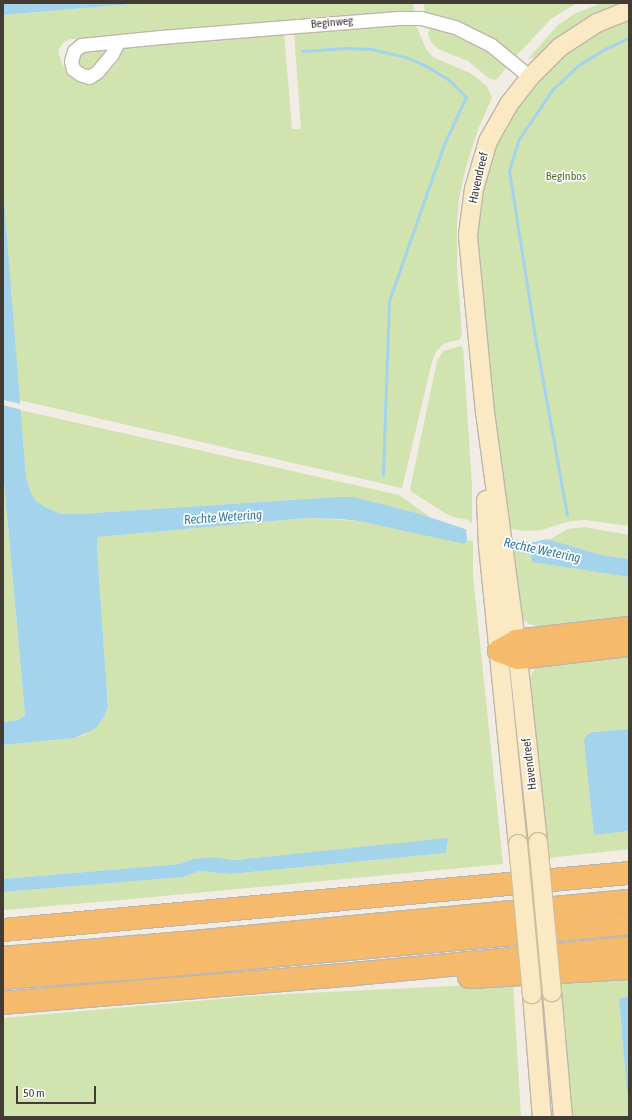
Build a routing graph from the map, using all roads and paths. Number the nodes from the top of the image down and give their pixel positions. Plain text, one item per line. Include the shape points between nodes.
1 (629, 10) edge
2 (118, 42) dead end
3 (530, 77) junction
4 (629, 628) edge
5 (629, 645) edge
6 (511, 650) junction
7 (629, 868) edge
8 (629, 873) edge
9 (596, 876) junction
10 (629, 901) edge
11 (629, 923) edge
12 (3, 930) edge
13 (629, 948) edge
14 (3, 958) edge
15 (629, 968) edge
16 (354, 974) junction
17 (3, 978) edge
18 (3, 1002) edge
19 (542, 1117) edge
20 (563, 1117) edge

1 - 3 main road, Havendreef via 597,23 560,47
2 - 3 street, Beginweg via 421,18 455,27 491,45
3 - 6 main road, Havendreef via 509,104 488,141 474,189 468,234 494,538
4 - 6 highway
5 - 6 highway
6 - 19 main road, Havendreef, bridge via 518,844
6 - 20 main road, Havendreef, bridge via 538,842
7 - 9 highway
8 - 9 highway
9 - 12 highway
10 - 14 highway
11 - 17 highway
13 - 16 highway
15 - 16 highway via 471,977
16 - 18 highway

